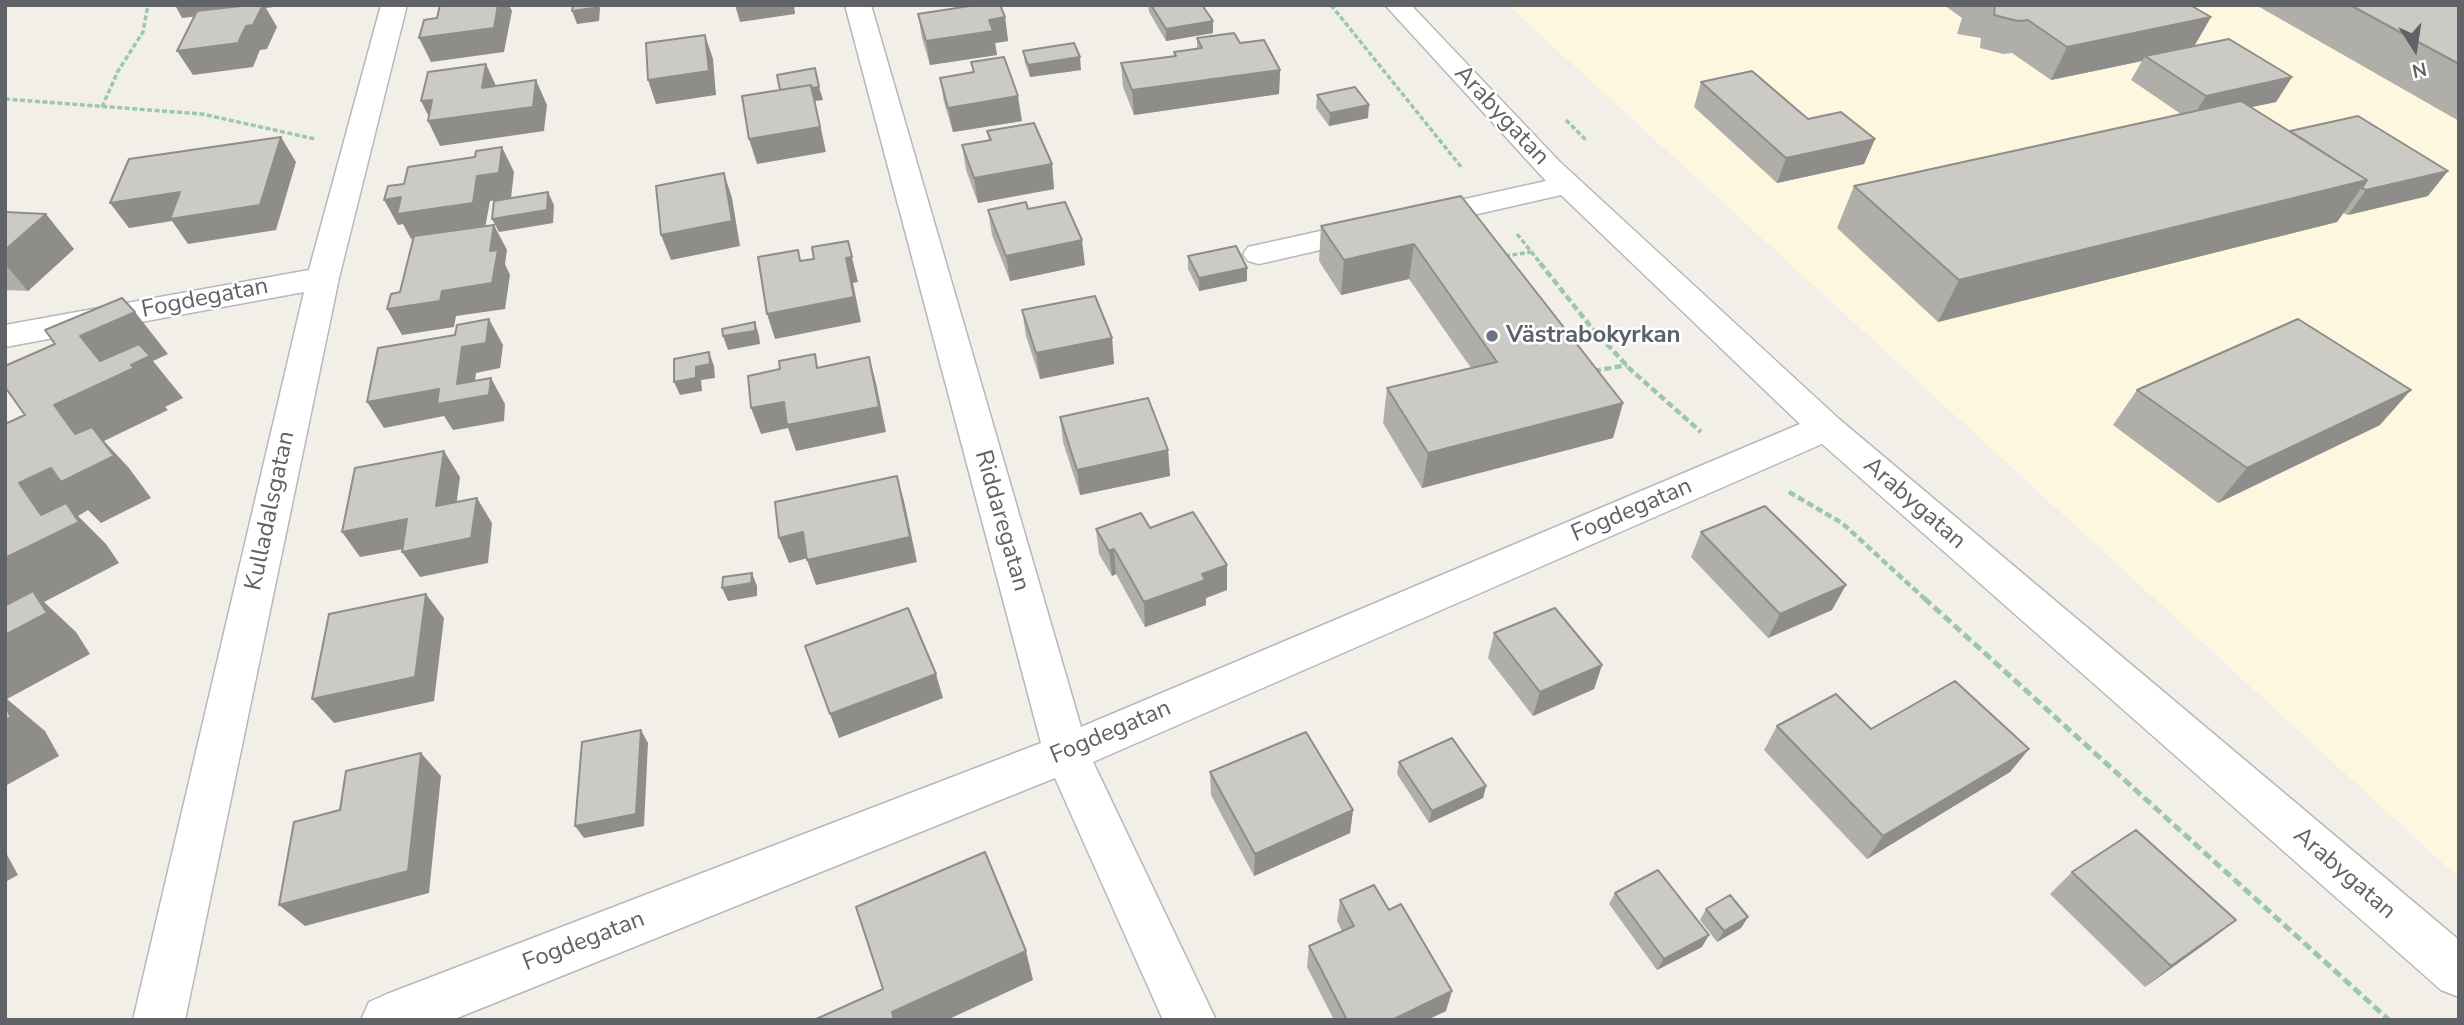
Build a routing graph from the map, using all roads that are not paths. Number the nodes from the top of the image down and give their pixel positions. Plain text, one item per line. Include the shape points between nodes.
1 (394, 5) edge
2 (858, 5) edge
3 (1397, 5) edge
4 (1567, 184) junction
5 (1259, 254) dead end
6 (323, 278) junction
7 (9, 344) edge
8 (1826, 428) junction
9 (1066, 752) junction
10 (2459, 973) edge
11 (159, 1020) edge
12 (387, 1020) edge
13 (1190, 1020) edge

1 - 6 street, Kulladalsgatan
2 - 9 street, Riddaregatan
3 - 4 street, Arabygatan
4 - 5 street
4 - 8 street, Arabygatan
6 - 7 street, Fogdegatan
6 - 11 street, Kulladalsgatan
8 - 9 street, Fogdegatan
8 - 10 street, Arabygatan
9 - 12 street, Fogdegatan
9 - 13 street, Riddaregatan

